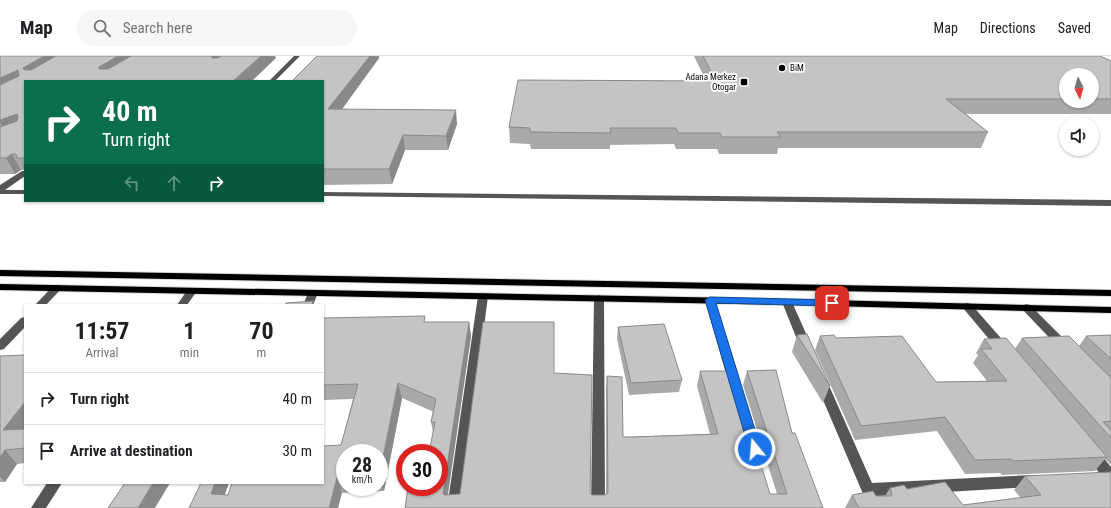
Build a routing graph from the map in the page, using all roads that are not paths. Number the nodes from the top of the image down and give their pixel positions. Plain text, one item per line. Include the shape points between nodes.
1 (297, 56) edge
2 (273, 80) edge
3 (24, 173) edge
4 (0, 191) edge
5 (24, 192) edge
6 (324, 194) edge
7 (1111, 203) edge
8 (0, 273) edge
9 (0, 287) edge
10 (57, 288) junction
11 (192, 290) junction
12 (1111, 292) edge
13 (313, 293) junction
14 (483, 296) junction
15 (598, 298) junction
16 (710, 300) junction
17 (787, 302) junction
18 (41, 304) edge
19 (183, 304) edge
20 (308, 304) edge
21 (967, 306) junction
22 (1026, 308) junction
23 (1111, 310) edge
24 (24, 322) edge
25 (0, 346) edge
26 (1008, 355) edge
27 (1074, 356) edge
28 (739, 397) edge
29 (1085, 446) edge
30 (1111, 477) edge
31 (1095, 478) edge
32 (1048, 480) edge
33 (54, 484) edge
34 (868, 490) junction
35 (38, 508) edge
36 (454, 508) edge
37 (598, 508) edge
38 (876, 508) edge

1 - 2 street
3 - 4 street
4 - 5 street
6 - 7 street
8 - 12 main road
9 - 10 main road
10 - 11 main road
10 - 18 street
11 - 13 main road
11 - 19 street
13 - 14 main road
13 - 20 street
14 - 15 main road
14 - 36 street
15 - 16 main road
15 - 37 street
16 - 17 main road
16 - 28 street
17 - 21 main road
17 - 34 street
21 - 22 main road
21 - 26 street
22 - 23 main road
22 - 27 street
24 - 25 street
29 - 30 street
30 - 31 street
32 - 34 street
33 - 35 street
34 - 38 street

